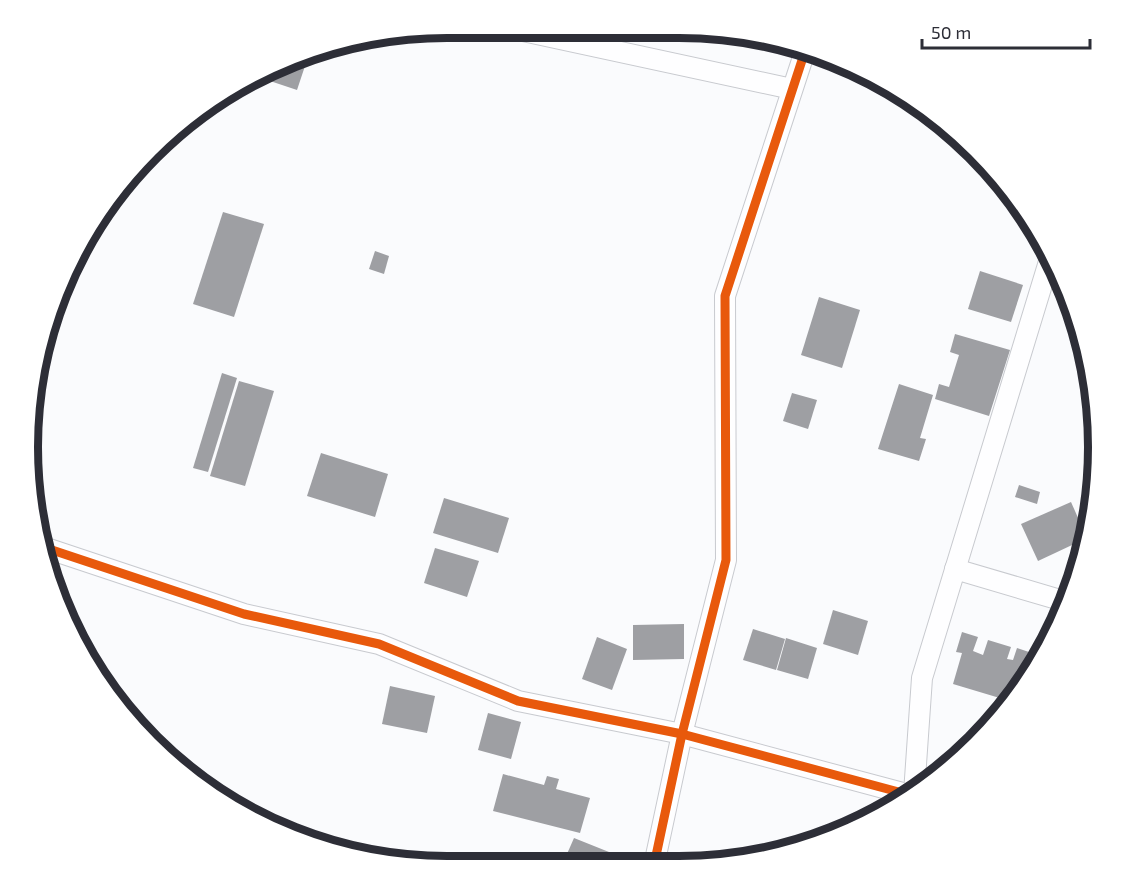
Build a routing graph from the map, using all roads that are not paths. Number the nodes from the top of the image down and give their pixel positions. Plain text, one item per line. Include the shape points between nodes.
1 (556, 38) edge
2 (803, 57) edge
3 (792, 89) junction
4 (1047, 268) edge
5 (50, 549) edge
6 (955, 569) junction
7 (1059, 600) edge
8 (682, 734) junction
9 (913, 783) edge
10 (901, 791) edge
11 (656, 856) edge

1 - 3 street
2 - 3 street
3 - 8 street via 725,296 726,560
4 - 6 street
5 - 8 street via 243,615 379,644 518,701
6 - 7 street
6 - 9 street via 922,678
8 - 10 street
8 - 11 street

